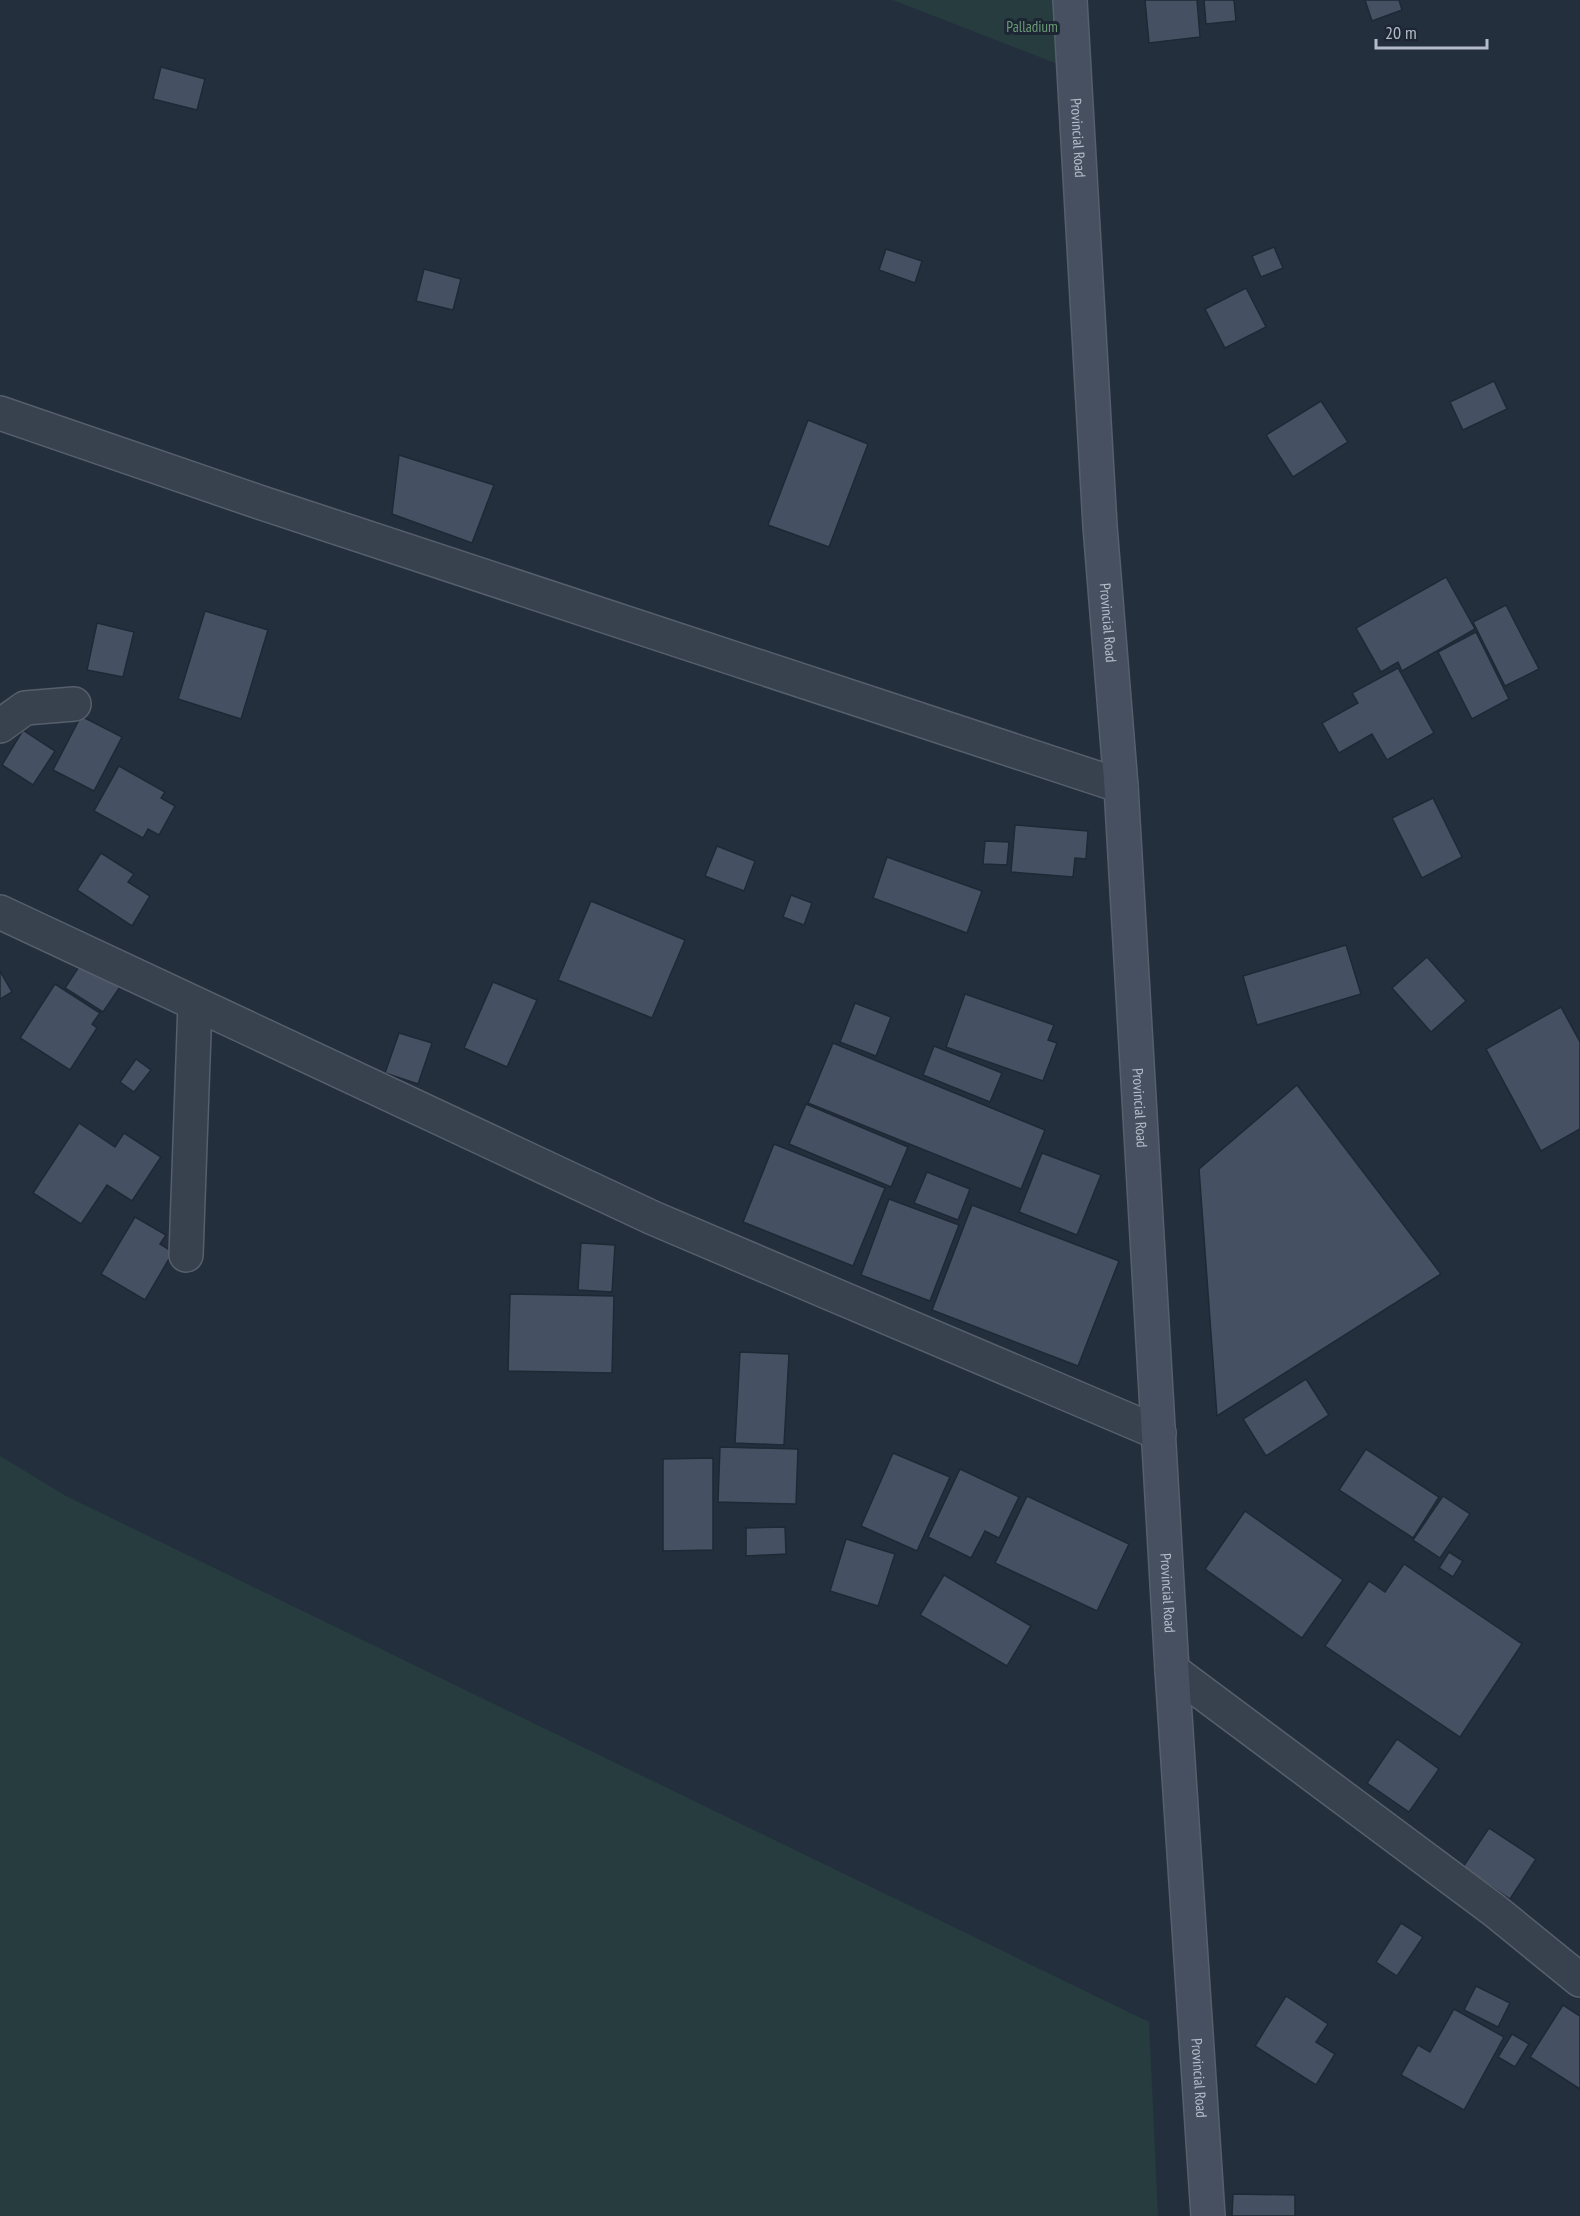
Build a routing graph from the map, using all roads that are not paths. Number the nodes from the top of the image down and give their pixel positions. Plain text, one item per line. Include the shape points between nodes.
1 (1070, 0) edge
2 (0, 413) edge
3 (74, 704) dead end
4 (0, 726) edge
5 (1121, 786) junction
6 (0, 912) edge
7 (195, 1004) junction
8 (186, 1255) dead end
9 (1159, 1432) junction
10 (1172, 1671) junction
11 (1580, 1980) edge
12 (1208, 2216) edge

1 - 5 main road, Provincial Road via 1101,526
2 - 5 street
3 - 4 street via 25,708
5 - 9 main road, Provincial Road
6 - 7 street
7 - 8 street
7 - 9 street via 653,1218
9 - 10 main road, Provincial Road
10 - 11 street via 1494,1910
10 - 12 main road, Provincial Road

